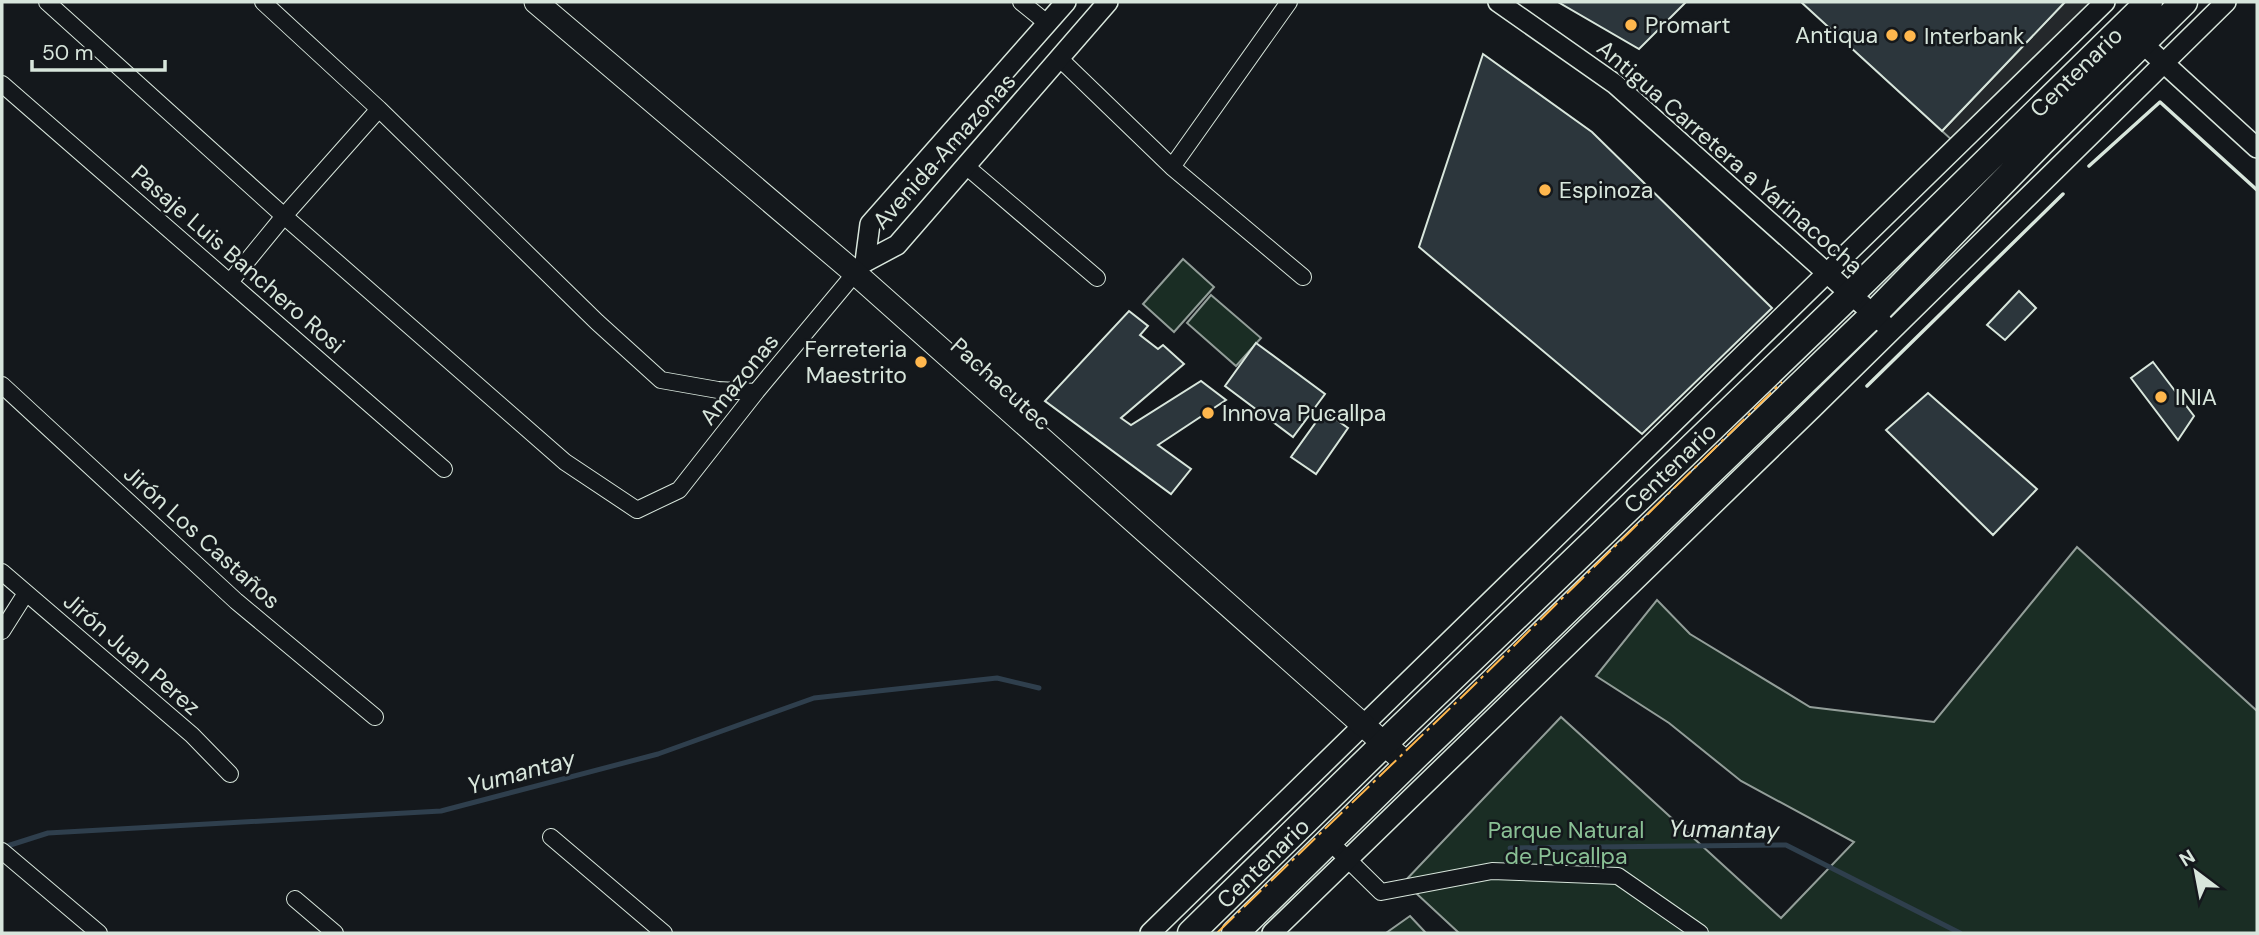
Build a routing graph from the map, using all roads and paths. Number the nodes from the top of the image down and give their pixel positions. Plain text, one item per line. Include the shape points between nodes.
1 (47, 2) edge
2 (263, 2) edge
3 (536, 2) edge
4 (559, 2) edge
5 (1021, 2) edge
6 (1066, 2) edge
7 (1108, 2) edge
8 (1289, 2) edge
9 (1498, 2) edge
10 (2105, 2) edge
11 (2148, 2) edge
12 (2182, 2) edge
13 (2226, 2) edge
14 (1047, 23) junction
15 (2133, 35) junction
16 (1059, 58) junction
17 (2163, 64) junction
18 (2, 84) edge
19 (379, 109) junction
20 (2257, 148) edge
21 (967, 167) junction
22 (1172, 167) junction
23 (284, 216) junction
24 (860, 267) junction
25 (1826, 272) junction
26 (1303, 277) dead end
27 (1097, 278) dead end
28 (230, 282) junction
29 (1851, 294) junction
30 (1882, 323) junction
31 (2, 385) edge
32 (757, 392) junction
33 (444, 469) dead end
34 (2, 572) edge
35 (26, 593) junction
36 (2, 631) edge
37 (375, 717) dead end
38 (1367, 720) junction
39 (1389, 739) junction
40 (1412, 759) junction
41 (1437, 773) junction
42 (230, 774) dead end
43 (551, 837) dead end
44 (1329, 841) junction
45 (7, 855) edge
46 (1347, 861) junction
47 (295, 898) dead end
48 (99, 933) edge
49 (335, 933) edge
50 (663, 933) edge
51 (1150, 933) edge
52 (1191, 933) edge
53 (1235, 933) edge
54 (1272, 933) edge
55 (1700, 933) edge

1 - 23 street
2 - 19 street
3 - 24 main road, Pachacutec
4 - 24 main road, Pachacutec
5 - 14 street
6 - 14 street, Avenida Amazonas
7 - 16 street, Avenida Amazonas
8 - 22 street
9 - 25 street, Antigua Carretera a Yarinacocha via 1615,84
10 - 25 street
11 - 15 highway, Centenario
12 - 15 highway, Centenario
13 - 17 street
14 - 24 street, Avenida Amazonas via 870,224
15 - 17 street
15 - 29 highway, Centenario
15 - 30 highway, Centenario
16 - 21 street, Avenida Amazonas
16 - 22 street
17 - 20 street
17 - 30 street
18 - 28 street, Pasaje Luis Banchero Rosi
19 - 23 street
19 - 32 street via 661,380
21 - 24 street, Avenida Amazonas via 897,245
21 - 27 street
22 - 26 street
23 - 28 street
23 - 32 street, Amazonas via 565,462 637,510 679,490
24 - 32 street, Amazonas
24 - 38 main road, Pachacutec
25 - 29 street, Antigua Carretera a Yarinacocha
25 - 38 street
28 - 33 street, Pasaje Luis Banchero Rosi
29 - 30 street, Antigua Carretera a Yarinacocha
29 - 39 highway, Centenario
30 - 40 highway, Centenario
30 - 41 street
31 - 37 street, Jirón Los Castaños via 236,601
34 - 35 street, Jirón Juan Perez
35 - 36 street
35 - 42 street, Jirón Juan Perez via 192,735
38 - 39 main road, Pachacutec
38 - 51 street
39 - 40 main road, Pachacutec
39 - 52 highway, Centenario
40 - 41 street, Pachacutec
40 - 44 highway, Centenario
41 - 46 street
43 - 50 street
44 - 46 street
44 - 53 highway, Centenario
45 - 48 street
46 - 54 street
46 - 55 street via 1381,892 1492,872 1618,876
47 - 49 street

